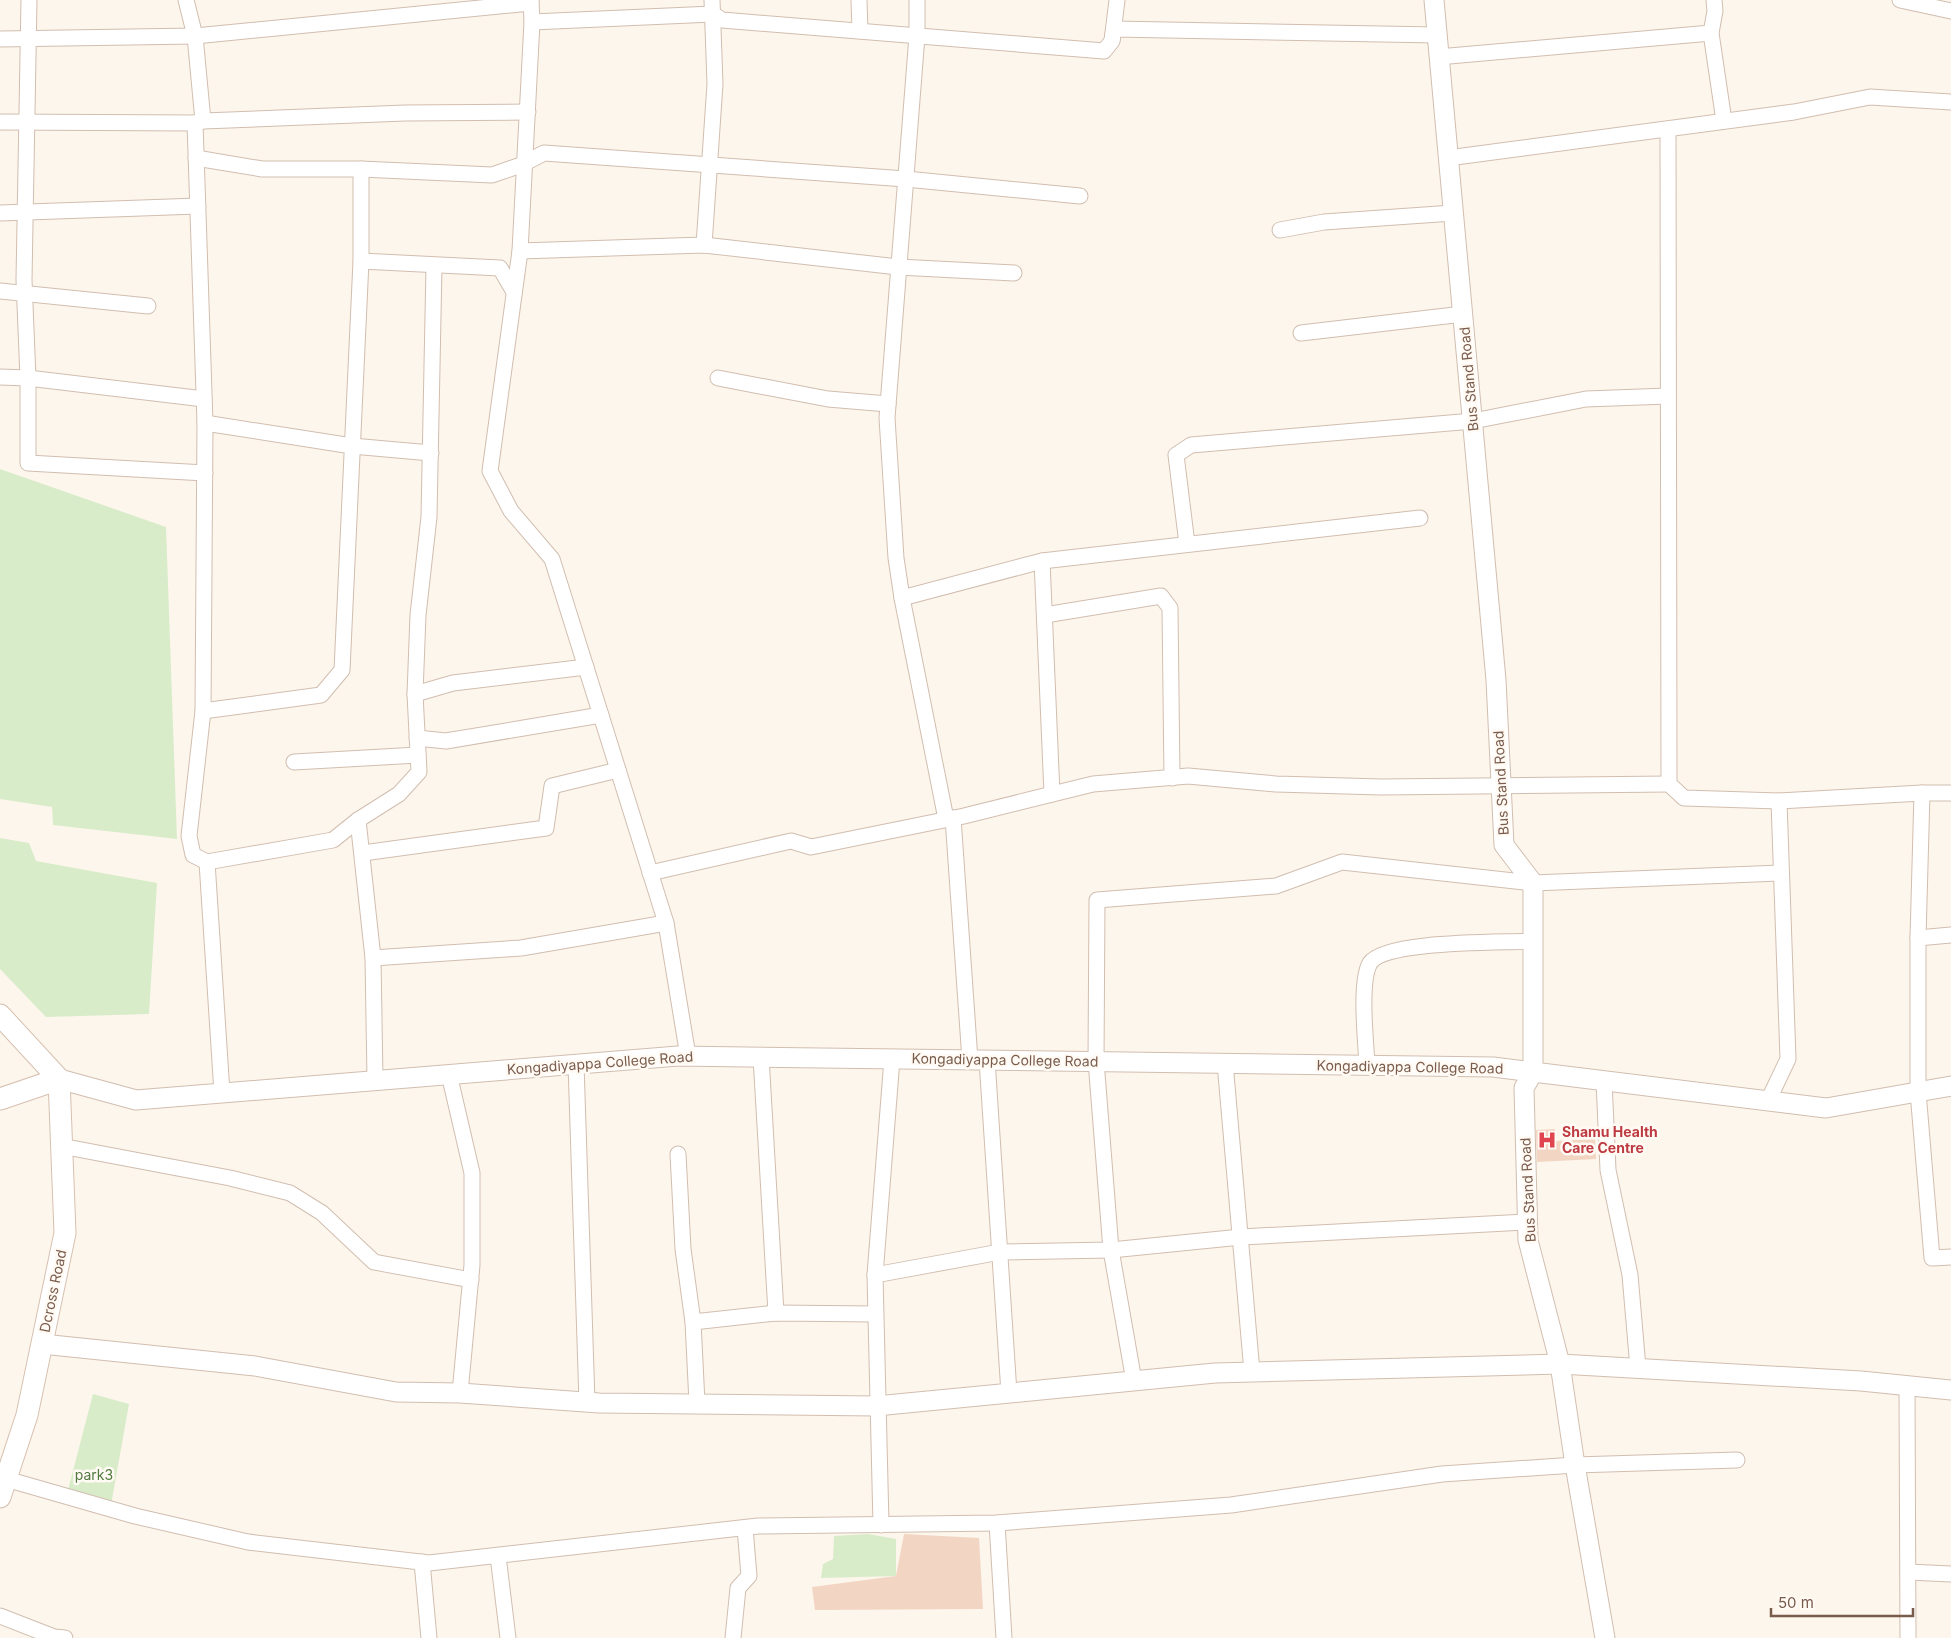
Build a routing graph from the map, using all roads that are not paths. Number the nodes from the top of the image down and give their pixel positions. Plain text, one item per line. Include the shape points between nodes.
1 (30, 0) edge
2 (186, 0) edge
3 (859, 0) edge
4 (917, 0) edge
5 (1117, 0) edge
6 (1434, 0) edge
7 (1714, 0) edge
8 (1900, 0) edge
9 (531, 2) edge
10 (712, 7) edge
11 (1951, 11) edge
12 (532, 22) junction
13 (860, 32) junction
14 (1711, 33) junction
15 (1437, 35) junction
16 (195, 36) junction
17 (917, 36) junction
18 (0, 39) edge
19 (28, 39) junction
20 (1112, 41) junction
21 (1438, 56) junction
22 (1951, 102) edge
23 (528, 112) junction
24 (26, 121) junction
25 (1724, 121) junction
26 (0, 122) edge
27 (199, 122) junction
28 (1668, 129) junction
29 (196, 158) junction
30 (1448, 158) junction
31 (526, 163) junction
32 (710, 166) junction
33 (361, 169) junction
34 (906, 178) junction
35 (1080, 196) dead end
36 (198, 206) junction
37 (25, 212) junction
38 (0, 213) edge
39 (1453, 213) junction
40 (1280, 230) dead end
41 (704, 245) junction
42 (520, 251) junction
43 (361, 261) junction
44 (434, 266) junction
45 (899, 267) junction
46 (1014, 273) dead end
47 (0, 290) edge
48 (514, 292) junction
49 (24, 293) junction
50 (148, 306) dead end
51 (1463, 314) junction
52 (1301, 333) dead end
53 (0, 377) edge
54 (28, 378) junction
55 (718, 378) dead end
56 (1668, 396) junction
57 (204, 399) junction
58 (888, 404) junction
59 (1473, 421) junction
60 (204, 423) junction
61 (352, 446) junction
62 (431, 453) junction
63 (205, 473) junction
64 (1420, 518) dead end
65 (1187, 544) junction
66 (1042, 561) junction
67 (902, 598) junction
68 (1045, 615) junction
69 (586, 667) junction
70 (414, 694) junction
71 (203, 711) junction
72 (601, 715) junction
73 (417, 738) junction
74 (418, 755) junction
75 (294, 762) dead end
76 (618, 770) junction
77 (1172, 778) junction
78 (1669, 784) junction
79 (1502, 786) junction
80 (1922, 793) junction
81 (1951, 793) edge
82 (1052, 794) junction
83 (1779, 801) junction
84 (950, 819) junction
85 (358, 820) junction
86 (362, 853) junction
87 (207, 862) junction
88 (650, 873) junction
89 (1781, 873) junction
90 (1533, 883) junction
91 (666, 923) junction
92 (1951, 935) edge
93 (1918, 938) junction
94 (1533, 942) junction
95 (373, 958) junction
96 (0, 1015) edge
97 (688, 1056) junction
98 (761, 1057) junction
99 (892, 1059) junction
100 (978, 1060) junction
101 (1096, 1062) junction
102 (1225, 1063) junction
103 (576, 1064) junction
104 (1367, 1065) junction
105 (1533, 1072) junction
106 (449, 1074) junction
107 (58, 1079) junction
108 (375, 1080) junction
109 (1604, 1081) junction
110 (1951, 1086) edge
111 (1918, 1092) junction
112 (222, 1093) junction
113 (0, 1099) edge
114 (1768, 1102) junction
115 (61, 1146) junction
116 (678, 1154) dead end
117 (1528, 1222) junction
118 (1241, 1237) junction
119 (1111, 1250) junction
120 (1000, 1252) junction
121 (1951, 1257) edge
122 (875, 1275) junction
123 (471, 1280) junction
124 (776, 1313) junction
125 (875, 1314) junction
126 (693, 1322) junction
127 (42, 1344) junction
128 (1560, 1364) junction
129 (1638, 1368) junction
130 (1252, 1372) junction
131 (1134, 1381) junction
132 (1907, 1386) junction
133 (1951, 1390) edge
134 (460, 1393) junction
135 (1009, 1393) junction
136 (587, 1402) junction
137 (698, 1404) junction
138 (876, 1406) junction
139 (1737, 1460) dead end
140 (1575, 1465) junction
141 (3, 1488) edge
142 (997, 1524) junction
143 (881, 1525) junction
144 (744, 1528) junction
145 (498, 1556) junction
146 (422, 1562) junction
147 (1908, 1572) junction
148 (1951, 1574) edge
149 (0, 1616) edge
150 (57, 1638) edge
151 (429, 1638) edge
152 (508, 1638) edge
153 (733, 1638) edge
154 (1004, 1638) edge
155 (1605, 1638) edge
156 (1908, 1638) edge

1 - 19 street
2 - 16 street
3 - 13 street
4 - 17 street
5 - 20 street
6 - 15 street, Bus Stand Road
7 - 14 street
8 - 11 street
9 - 12 street
9 - 16 street
10 - 12 street
10 - 13 street via 722,20
10 - 32 street via 715,84
12 - 23 street
13 - 17 street
14 - 21 street
14 - 25 street
15 - 20 street via 1114,29
15 - 21 street, Bus Stand Road
16 - 19 street
16 - 27 street
17 - 20 street via 1104,51
17 - 34 street
18 - 19 street
19 - 24 street
21 - 30 street, Bus Stand Road
22 - 25 street via 1870,97
23 - 27 street via 405,113
23 - 31 street
24 - 26 street
24 - 27 street
24 - 37 street
25 - 28 street
27 - 29 street
28 - 30 street
28 - 56 street
29 - 33 street via 262,170
29 - 36 street
30 - 39 street, Bus Stand Road
31 - 32 street via 544,153
31 - 33 street via 492,175
31 - 42 street
32 - 34 street
32 - 41 street
33 - 43 street
34 - 35 street
34 - 45 street
36 - 37 street
36 - 57 street
37 - 38 street
37 - 49 street
39 - 40 street via 1324,222
39 - 51 street, Bus Stand Road
41 - 42 street
41 - 45 street
42 - 48 street
43 - 44 street
43 - 61 street
44 - 48 street via 500,268
44 - 62 street
45 - 46 street
45 - 58 street
47 - 49 street
48 - 69 street via 490,471 511,512 552,559
49 - 50 street
49 - 54 street
51 - 52 street
51 - 59 street, Bus Stand Road
53 - 54 street
54 - 57 street
54 - 63 street via 28,463
55 - 58 street via 828,399
56 - 59 street via 1586,399
56 - 78 street
57 - 60 street
58 - 67 street via 896,558
59 - 65 street via 1191,445 1176,455
59 - 79 street, Bus Stand Road
60 - 61 street
60 - 63 street
61 - 62 street
61 - 71 street via 342,670 321,695
62 - 70 street
63 - 71 street
64 - 65 street
65 - 66 street
66 - 67 street
66 - 68 street
67 - 84 street
68 - 77 street via 1161,596 1170,608
68 - 82 street
69 - 70 street via 453,683
69 - 72 street
70 - 73 street
71 - 87 street via 189,836 193,855
72 - 73 street via 446,742
72 - 76 street
73 - 74 street
74 - 75 street
74 - 85 street via 419,772 399,794
76 - 86 street via 552,786 546,828
76 - 88 street
77 - 79 street via 1188,776 1276,784 1381,787
77 - 82 street via 1093,784
78 - 79 street
78 - 83 street via 1684,798
79 - 90 street, Bus Stand Road via 1504,845
80 - 81 street
80 - 83 street
80 - 93 street
82 - 84 street
83 - 89 street
84 - 88 street via 811,847 791,841
84 - 100 street
85 - 86 street
85 - 87 street via 333,840
86 - 95 street
87 - 112 street
88 - 91 street
89 - 90 street
89 - 114 street via 1788,1059
90 - 94 street, Bus Stand Road
90 - 101 street via 1342,862 1276,886 1097,900
91 - 95 street via 520,948
91 - 97 street
92 - 93 street
93 - 111 street
94 - 104 street via 1404,948 1378,955 1370,964 1364,980
94 - 105 street, Bus Stand Road
95 - 108 street
96 - 107 main road
97 - 98 street, Kongadiyappa College Road
97 - 103 street, Kongadiyappa College Road
98 - 99 street, Kongadiyappa College Road
98 - 124 street
99 - 100 street, Kongadiyappa College Road
99 - 122 street
100 - 101 street, Kongadiyappa College Road
100 - 120 street
101 - 102 street, Kongadiyappa College Road
101 - 119 street
102 - 104 street, Kongadiyappa College Road
102 - 118 street
103 - 106 street, Kongadiyappa College Road
103 - 136 street
104 - 105 street, Kongadiyappa College Road via 1493,1067
105 - 109 street, Kongadiyappa College Road
105 - 117 street, Bus Stand Road via 1524,1088
106 - 108 street, Kongadiyappa College Road
106 - 123 street via 472,1173
107 - 112 street, Kongadiyappa College Road via 136,1100
107 - 113 main road
107 - 115 main road, Dcross Road
108 - 112 street, Kongadiyappa College Road
109 - 114 street, Kongadiyappa College Road
109 - 129 street via 1608,1170 1630,1276
110 - 111 street, Kongadiyappa College Road
111 - 114 street, Kongadiyappa College Road via 1826,1108
111 - 121 street via 1932,1258
115 - 123 street via 230,1178 290,1193 322,1213 374,1262
115 - 127 main road, Dcross Road via 64,1234
116 - 126 street via 682,1249
117 - 118 street
117 - 128 street, Bus Stand Road via 1528,1240
118 - 119 street
118 - 130 street
119 - 120 street
119 - 131 street
120 - 122 street
120 - 135 street
122 - 125 street
123 - 134 street
124 - 125 street
124 - 126 street
125 - 138 street
126 - 137 street
127 - 134 street via 255,1366 396,1392
127 - 141 main road, Dcross Road via 27,1414
128 - 129 street
128 - 130 street
128 - 140 street, Bus Stand Road
129 - 132 street
130 - 131 street
131 - 135 street
132 - 133 street
132 - 147 street
134 - 136 street
135 - 138 street
136 - 137 street
137 - 138 street
138 - 143 street
139 - 140 street
140 - 142 street via 1442,1474 1230,1505
140 - 155 street, Bus Stand Road
141 - 146 street via 248,1542
142 - 143 street
142 - 154 street
143 - 144 street
144 - 145 street
144 - 153 street via 749,1576 738,1588
145 - 146 street
145 - 152 street
146 - 151 street
147 - 148 street
147 - 156 street
149 - 150 street

